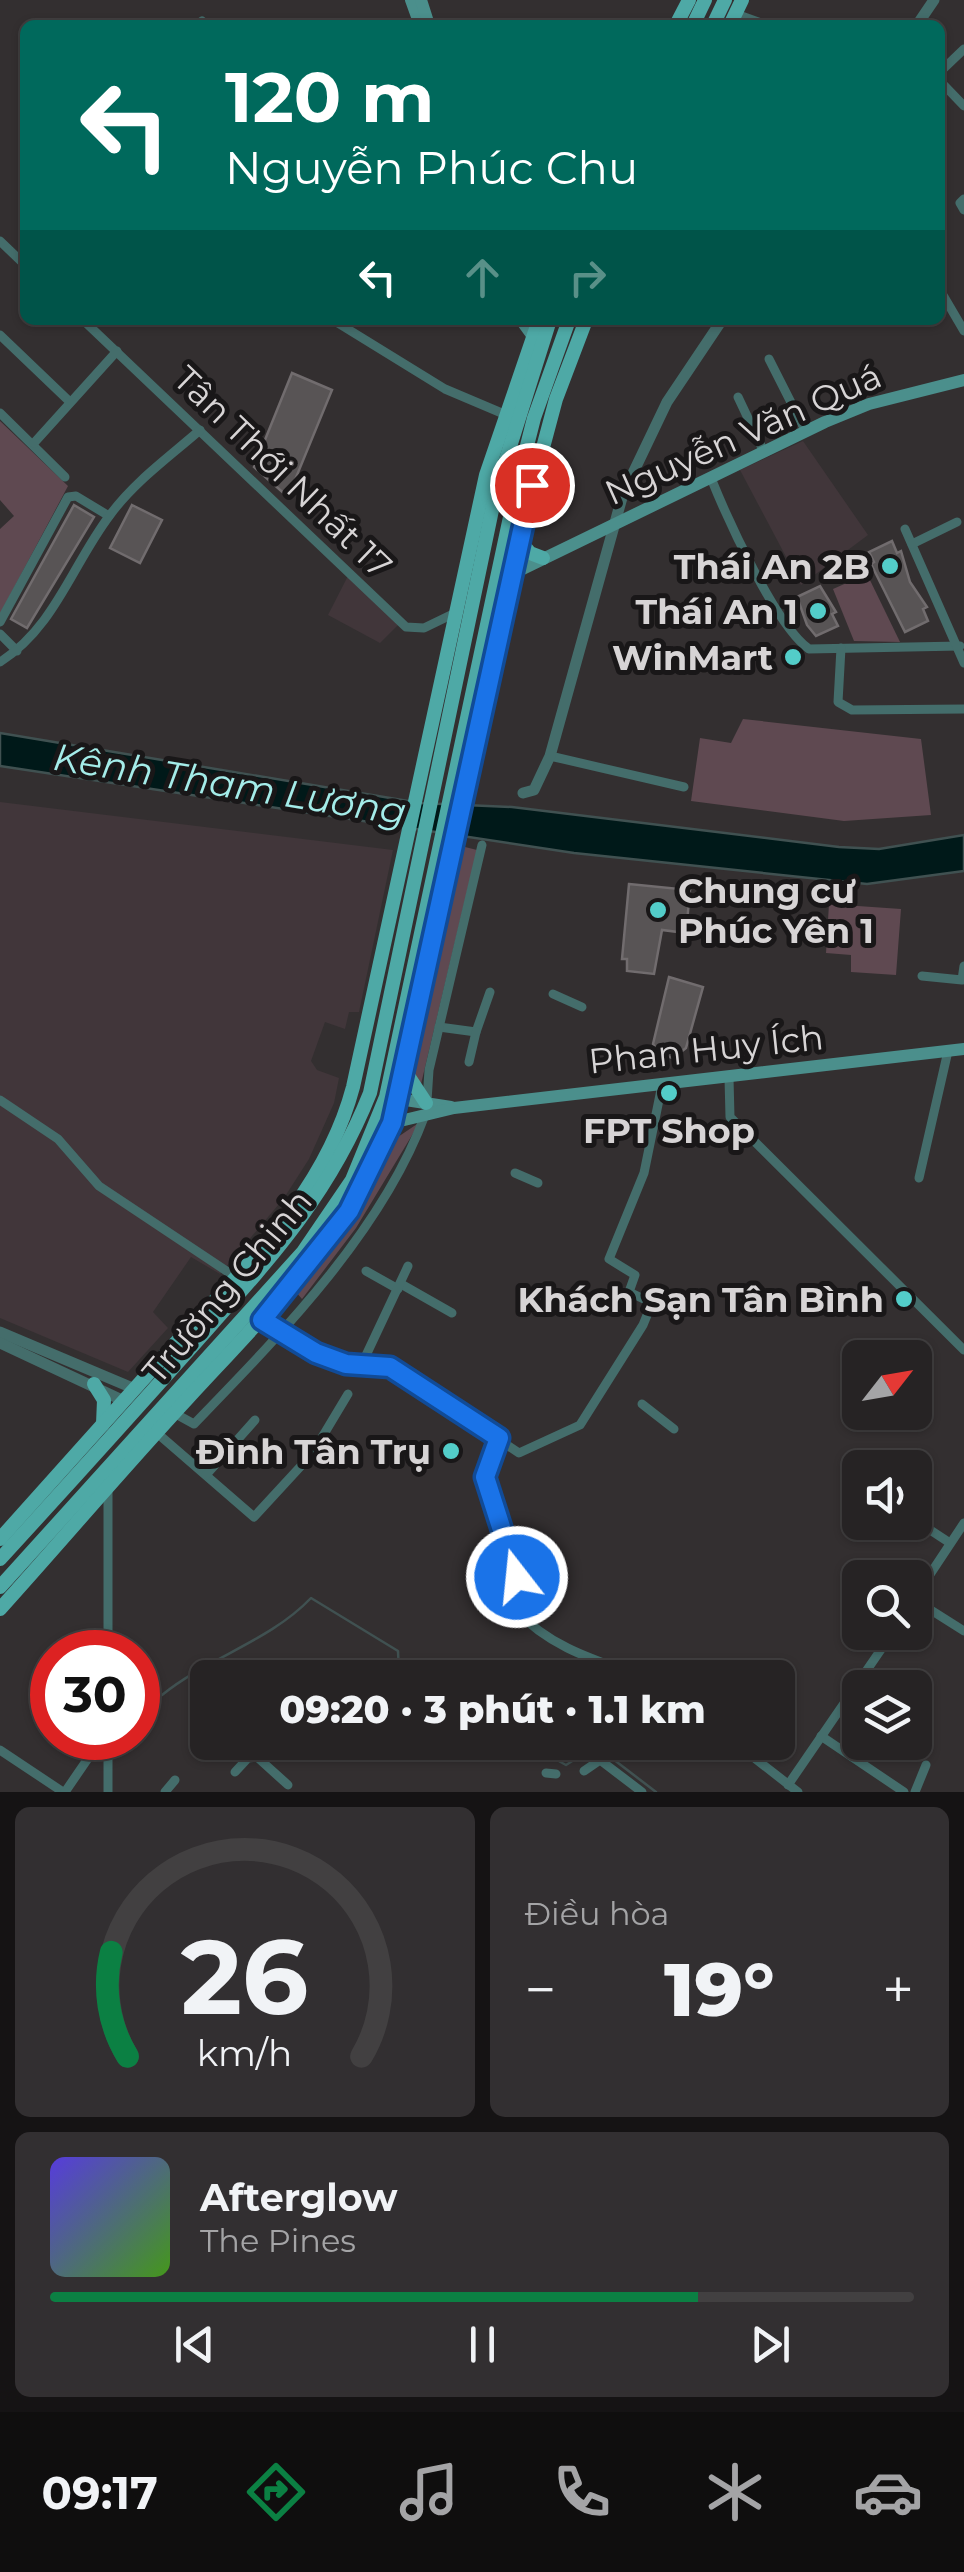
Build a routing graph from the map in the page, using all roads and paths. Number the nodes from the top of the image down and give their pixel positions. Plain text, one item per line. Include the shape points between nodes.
1 (964, 49) edge
2 (945, 67) edge
3 (945, 86) edge
4 (964, 106) edge
5 (964, 199) edge
6 (964, 210) edge
7 (1, 244) edge
8 (20, 261) edge
9 (945, 299) edge
10 (89, 325) edge
11 (342, 325) edge
12 (524, 325) edge
13 (538, 325) edge
14 (547, 325) edge
15 (574, 325) edge
16 (719, 325) edge
17 (964, 331) edge
18 (0, 336) edge
19 (536, 342) junction
20 (116, 351) junction
21 (564, 354) junction
22 (769, 359) dead end
23 (964, 380) edge
24 (738, 397) dead end
25 (70, 402) junction
26 (0, 413) edge
27 (510, 416) junction
28 (200, 430) junction
29 (806, 432) junction
30 (34, 444) junction
31 (764, 452) junction
32 (65, 477) dead end
33 (711, 478) junction
34 (109, 516) junction
35 (958, 522) dead end
36 (612, 526) junction
37 (905, 529) dead end
38 (519, 540) junction
39 (912, 544) junction
40 (543, 558) junction
41 (512, 574) junction
42 (496, 582) junction
43 (454, 613) junction
44 (0, 622) edge
45 (0, 634) edge
46 (960, 646) junction
47 (841, 648) junction
48 (18, 651) junction
49 (0, 662) edge
50 (964, 663) edge
51 (964, 709) edge
52 (550, 756) junction
53 (430, 768) junction
54 (459, 777) junction
55 (684, 786) dead end
56 (523, 793) dead end
57 (482, 845) dead end
58 (393, 939) junction
59 (425, 947) junction
60 (964, 966) edge
61 (922, 976) dead end
62 (490, 992) dead end
63 (554, 994) dead end
64 (582, 1007) dead end
65 (439, 1027) junction
66 (476, 1032) junction
67 (397, 1044) junction
68 (964, 1050) edge
69 (948, 1051) junction
70 (469, 1062) dead end
71 (405, 1072) junction
72 (729, 1078) junction
73 (662, 1085) junction
74 (353, 1087) junction
75 (370, 1093) junction
76 (393, 1098) junction
77 (0, 1100) edge
78 (426, 1109) junction
79 (354, 1113) junction
80 (386, 1122) junction
81 (515, 1173) dead end
82 (919, 1178) dead end
83 (538, 1183) dead end
84 (408, 1266) dead end
85 (366, 1272) dead end
86 (237, 1278) junction
87 (399, 1287) junction
88 (452, 1312) dead end
89 (262, 1320) junction
90 (0, 1332) edge
91 (283, 1332) junction
92 (0, 1344) edge
93 (964, 1350) edge
94 (361, 1366) junction
95 (94, 1384) junction
96 (348, 1394) dead end
97 (135, 1399) junction
98 (642, 1404) dead end
99 (169, 1410) junction
100 (255, 1420) dead end
101 (103, 1424) junction
102 (153, 1429) junction
103 (674, 1429) dead end
104 (499, 1438) junction
105 (95, 1454) junction
106 (206, 1475) junction
107 (108, 1487) junction
108 (964, 1524) edge
109 (932, 1531) edge
110 (0, 1539) edge
111 (950, 1543) junction
112 (0, 1559) edge
113 (932, 1571) edge
114 (2, 1597) edge
115 (932, 1609) edge
116 (108, 1630) edge
117 (964, 1631) edge
118 (880, 1650) edge
119 (596, 1660) edge
120 (822, 1736) junction
121 (0, 1750) edge
122 (88, 1760) edge
123 (106, 1760) edge
124 (757, 1760) edge
125 (926, 1765) dead end
126 (584, 1771) dead end
127 (235, 1772) dead end
128 (174, 1780) dead end
129 (288, 1785) dead end
130 (788, 1785) junction
131 (64, 1792) edge
132 (108, 1792) edge
133 (165, 1792) edge
134 (642, 1792) edge
135 (798, 1792) edge
136 (904, 1792) edge
137 (915, 1792) edge

1 - 2 street
3 - 4 street
5 - 6 street
7 - 8 street
9 - 17 street
10 - 20 street, Tân Thới Nhất 17
11 - 27 street via 444,389
12 - 19 main road
13 - 19 main road
14 - 19 main road
15 - 21 main road
16 - 36 street via 650,434
18 - 25 street
19 - 21 main road
19 - 27 main road
20 - 25 street
20 - 28 street, Tân Thới Nhất 17
21 - 38 main road
21 - 42 main road via 534,418
22 - 29 street
23 - 29 main road, Nguyễn Văn Quá via 869,404
24 - 31 street
25 - 30 street
26 - 30 street
27 - 43 main road
27 - 53 main road
28 - 34 street
28 - 43 street, Tân Thới Nhất 17 via 406,628 424,628
29 - 31 main road, Nguyễn Văn Quá
30 - 32 street
31 - 33 main road, Nguyễn Văn Quá
33 - 36 main road, Nguyễn Văn Quá
33 - 47 street via 794,639 809,649
34 - 44 street via 68,497
34 - 48 street via 35,637
35 - 39 street
36 - 40 main road, Nguyễn Văn Quá
36 - 52 street
37 - 39 street
38 - 40 main road
38 - 41 main road
39 - 46 street
40 - 41 main road, Nguyễn Văn Quá
41 - 42 main road, Nguyễn Văn Quá
41 - 54 main road
42 - 54 main road
43 - 53 main road
45 - 48 street
46 - 47 street
46 - 50 street
47 - 51 street via 838,702 852,710
48 - 49 street
52 - 55 street
52 - 56 street via 534,790
53 - 58 main road, Trường Chinh
54 - 59 main road, Trường Chinh
57 - 65 street
58 - 74 main road, Trường Chinh
58 - 75 main road, Trường Chinh
59 - 67 main road, Trường Chinh
59 - 71 main road, Trường Chinh
60 - 61 street via 962,980
62 - 66 street
63 - 64 street
65 - 66 street
65 - 78 street
66 - 70 street
67 - 71 main road
67 - 76 main road, Trường Chinh
68 - 69 main road, Phan Huy Ích
69 - 72 main road, Phan Huy Ích
69 - 82 street
71 - 76 main road, Trường Chinh
71 - 78 main road
72 - 73 main road, Phan Huy Ích
72 - 93 street via 730,1117
73 - 78 main road, Phan Huy Ích
73 - 104 street via 644,1173 610,1259 635,1276 628,1292 652,1303 644,1325 580,1425 519,1453
74 - 75 main road
74 - 79 main road, Trường Chinh
75 - 76 main road
75 - 79 main road, Trường Chinh
76 - 78 main road
76 - 80 main road, Trường Chinh
77 - 86 street via 58,1139 99,1186
78 - 80 main road
78 - 91 street, Trường Chinh via 418,1134 352,1242
79 - 80 main road
79 - 86 main road, Trường Chinh via 311,1186
79 - 97 main road, Trường Chinh via 328,1183 302,1220
80 - 89 main road, Trường Chinh via 349,1211
80 - 99 main road, Trường Chinh via 303,1252
81 - 83 street
84 - 87 street
85 - 87 street
86 - 97 main road, Trường Chinh
87 - 88 street
87 - 94 street
89 - 91 street
89 - 99 main road, Trường Chinh
90 - 97 street
91 - 94 street via 316,1353
91 - 99 street, Trường Chinh via 194,1424
92 - 95 street
94 - 104 street via 390,1367
95 - 97 street
95 - 101 main road via 104,1400
96 - 106 street via 312,1454 254,1517
97 - 99 main road
97 - 101 main road, Trường Chinh
97 - 102 main road
97 - 105 main road, Trường Chinh
98 - 103 street
99 - 102 main road, Trường Chinh
100 - 106 street
101 - 105 main road
101 - 110 main road, Trường Chinh
102 - 106 street
102 - 107 main road, Trường Chinh
102 - 114 main road, Trường Chinh
104 - 119 street via 485,1477 517,1577 516,1610 533,1629
105 - 112 main road, Trường Chinh
107 - 114 main road, Trường Chinh
107 - 116 street
108 - 111 street
109 - 111 street
111 - 113 street
115 - 117 street
118 - 120 street
120 - 130 street
120 - 136 street
121 - 131 street
122 - 131 street
123 - 132 street
124 - 130 street
125 - 137 street
126 - 134 street via 600,1760
127 - 129 street via 257,1757
128 - 133 street
130 - 135 street

